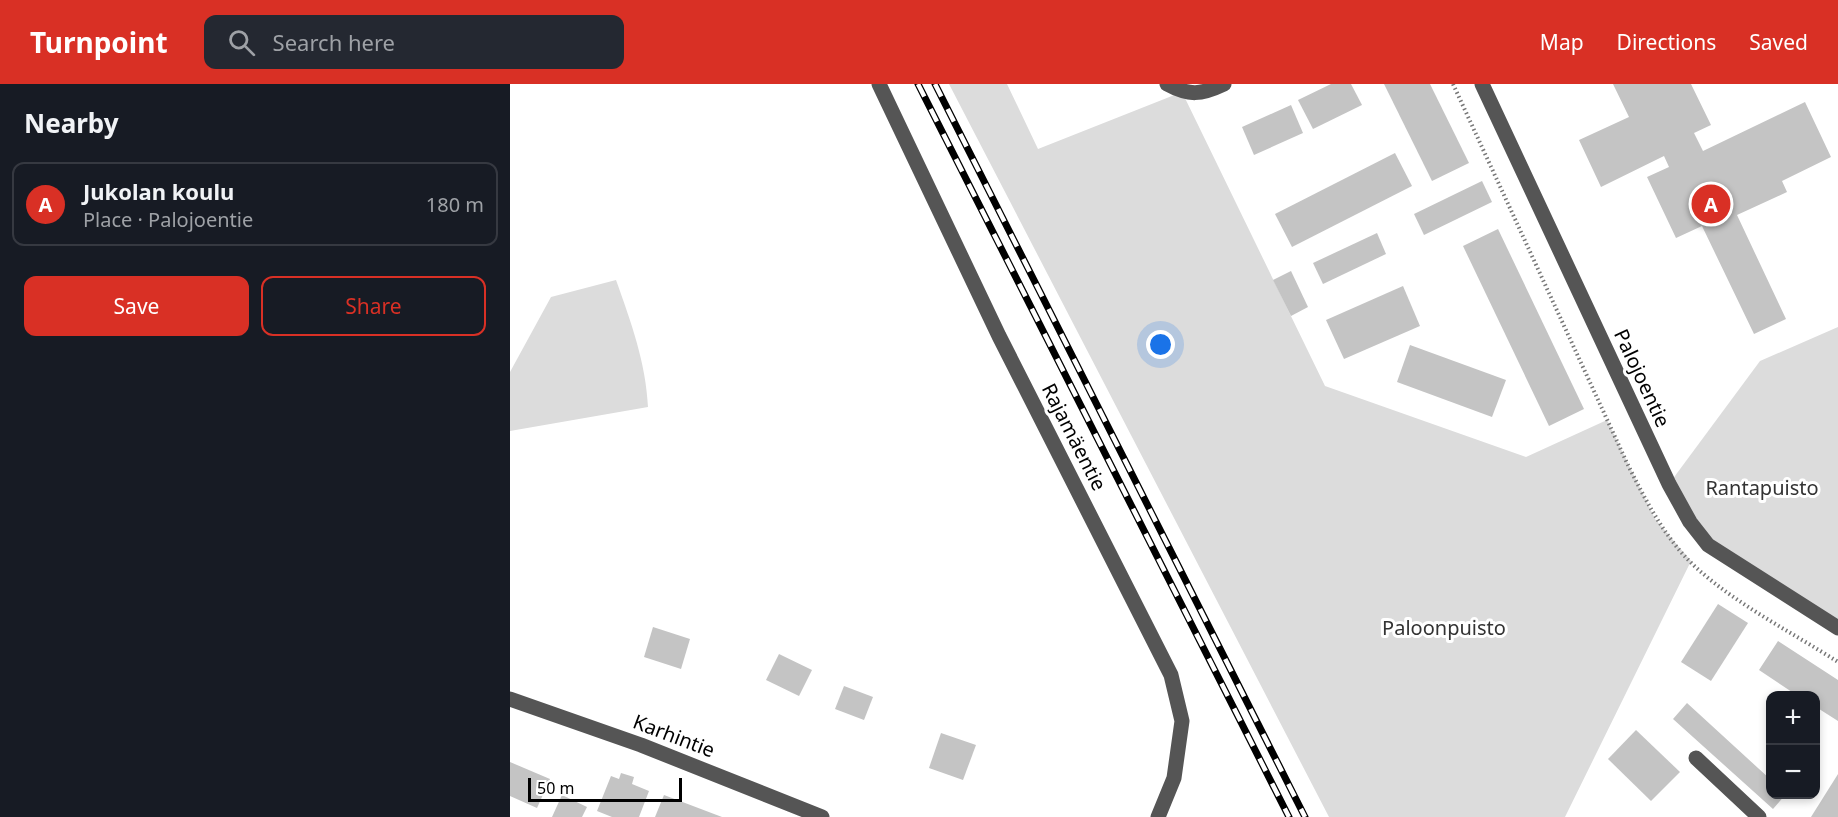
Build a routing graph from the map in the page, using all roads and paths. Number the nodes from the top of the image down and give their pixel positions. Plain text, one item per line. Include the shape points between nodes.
1 (879, 84) edge
2 (1167, 84) edge
3 (1224, 84) edge
4 (1482, 84) edge
5 (1838, 628) edge
6 (510, 699) edge
7 (1696, 758) dead end
8 (822, 817) edge
9 (1158, 817) edge
10 (1759, 817) edge

1 - 9 street, Rajamäentie via 999,336 1171,675 1182,721 1174,778
2 - 3 street via 1182,92 1206,93
4 - 5 street, Palojoentie via 1690,522 1708,545
6 - 8 street, Karhintie via 641,745
7 - 10 street

